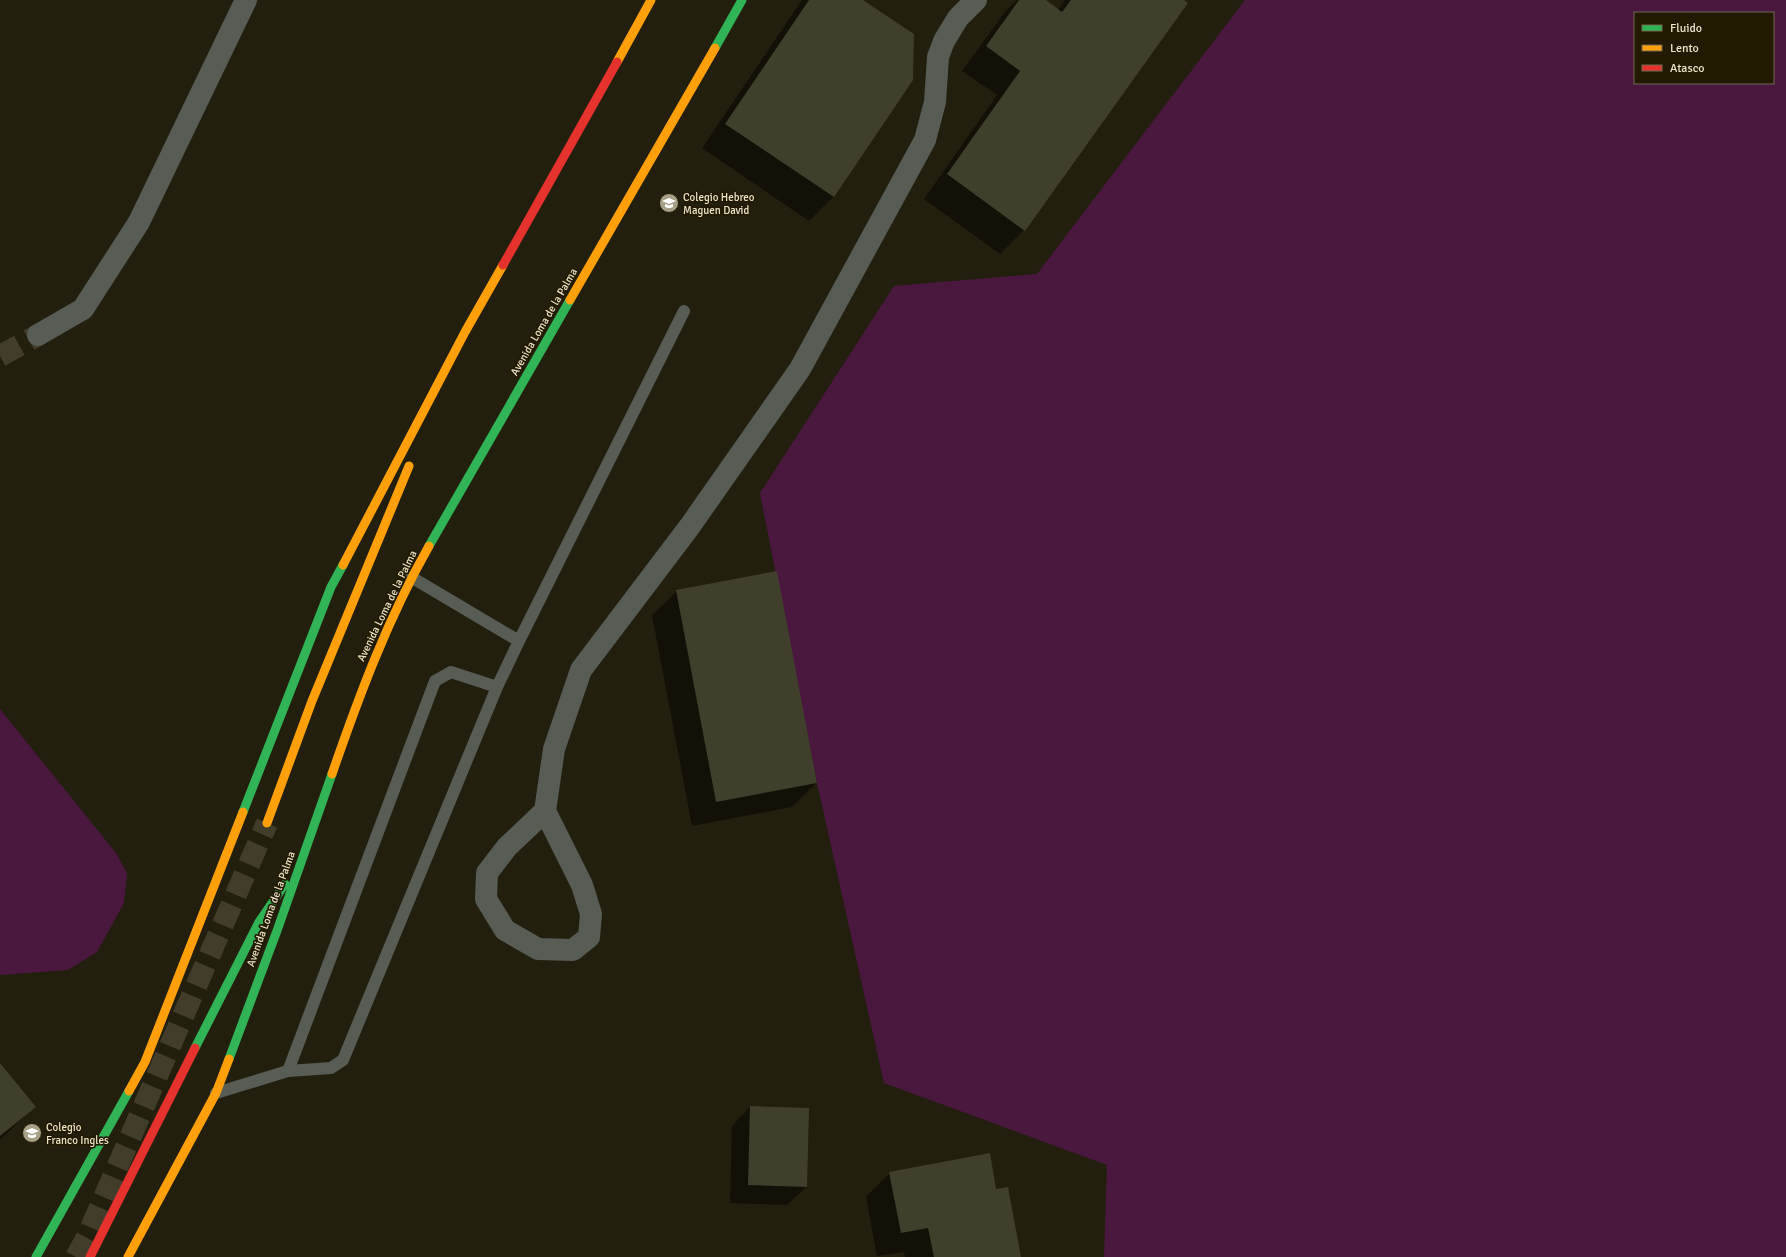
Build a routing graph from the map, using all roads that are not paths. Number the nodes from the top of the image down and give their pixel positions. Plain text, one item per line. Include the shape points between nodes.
1 (246, 0) edge
2 (651, 0) edge
3 (742, 0) edge
4 (976, 0) edge
5 (684, 311) dead end
6 (465, 332) junction
7 (38, 335) tunnel mouth
8 (422, 435) dead end
9 (413, 457) dead end
10 (411, 577) junction
11 (519, 641) junction
12 (497, 687) junction
13 (545, 811) junction
14 (267, 823) tunnel mouth
15 (302, 859) junction
16 (288, 1071) junction
17 (216, 1093) junction
18 (36, 1257) edge
19 (90, 1257) edge
20 (128, 1257) edge

1 - 7 street via 138,222 83,309
2 - 6 main road
3 - 10 main road, Avenida Loma de la Palma
4 - 13 street via 958,18 944,40 938,57 935,102 924,140 800,369 690,526 581,670 554,750
5 - 11 lane
6 - 8 main road
6 - 18 main road via 331,587 145,1062
9 - 14 main road via 312,701
10 - 11 lane
10 - 15 main road, Avenida Loma de la Palma via 361,689
11 - 12 lane
12 - 16 lane via 343,1060 332,1068
12 - 16 lane via 451,672 435,681
13 - 13 street via 507,847 487,873 486,899 505,930 538,949 573,950 589,937 591,914 582,885
15 - 17 main road, Avenida Loma de la Palma
15 - 19 main road via 259,922
16 - 17 lane
17 - 20 main road, Avenida Loma de la Palma

